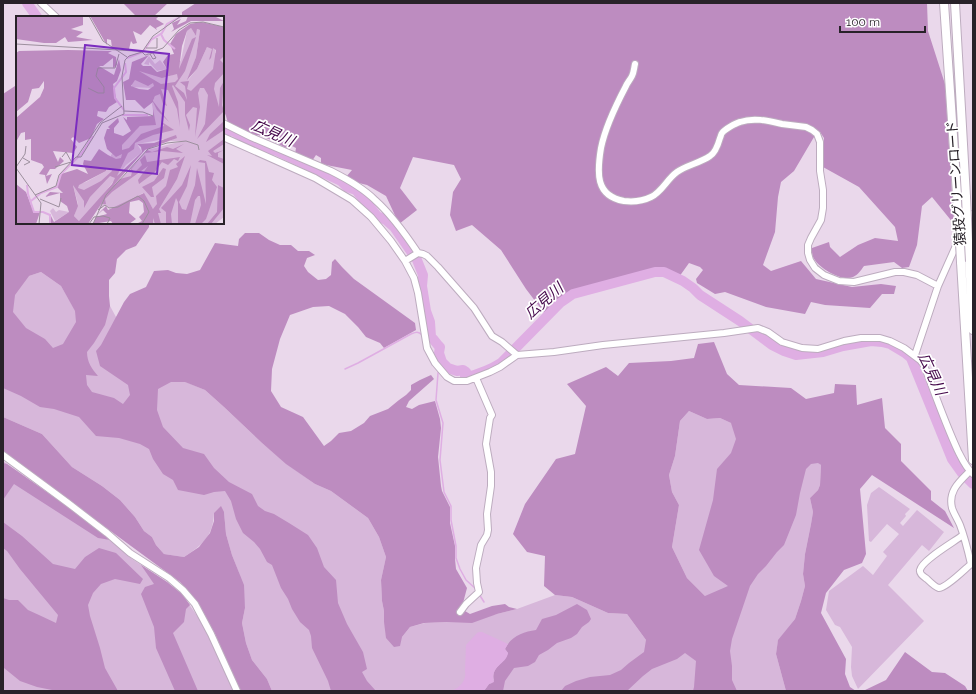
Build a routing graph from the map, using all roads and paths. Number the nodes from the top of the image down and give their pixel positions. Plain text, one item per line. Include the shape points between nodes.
1 (41, 3) edge
2 (944, 3) edge
3 (955, 3) edge
4 (55, 16) edge
5 (635, 64) dead end
6 (224, 124) edge
7 (224, 138) edge
8 (973, 214) edge
9 (417, 254) junction
10 (406, 260) junction
11 (938, 286) junction
12 (973, 330) edge
13 (515, 354) junction
14 (915, 355) junction
15 (476, 378) junction
16 (3, 455) edge
17 (973, 460) edge
18 (970, 473) edge
19 (963, 535) junction
20 (460, 612) dead end
21 (237, 691) edge

1 - 4 street
2 - 17 main road, 猿投グリーンロード, bridge
3 - 12 main road, 猿投グリーンロード, bridge
5 - 11 street via 632,77 615,109 601,148 601,184 610,196 628,201 652,197 677,172 710,156 722,132 740,122 760,120 806,127 818,134 820,142 823,208 821,220 808,246 810,260 815,268 839,281 854,282 904,272 917,275
6 - 9 street via 331,171 356,185 388,212
7 - 10 street via 315,178 352,200 371,217
8 - 11 street
9 - 10 street
9 - 13 street via 427,256 438,267 474,308 492,336
10 - 15 street via 418,293 427,348 435,363 454,381 462,382
11 - 14 street
13 - 14 street via 554,352 758,328 782,342 802,348 818,349 844,341 880,338
13 - 15 street via 500,367
14 - 18 street via 924,365 952,439
15 - 20 street via 492,415 486,444 491,472 488,530 481,545 476,568 478,594
16 - 21 street via 130,553 183,590 195,604
18 - 19 street via 958,482 952,498 952,509
19 - 19 street via 971,564 943,587 936,587 920,573 920,570 930,558

